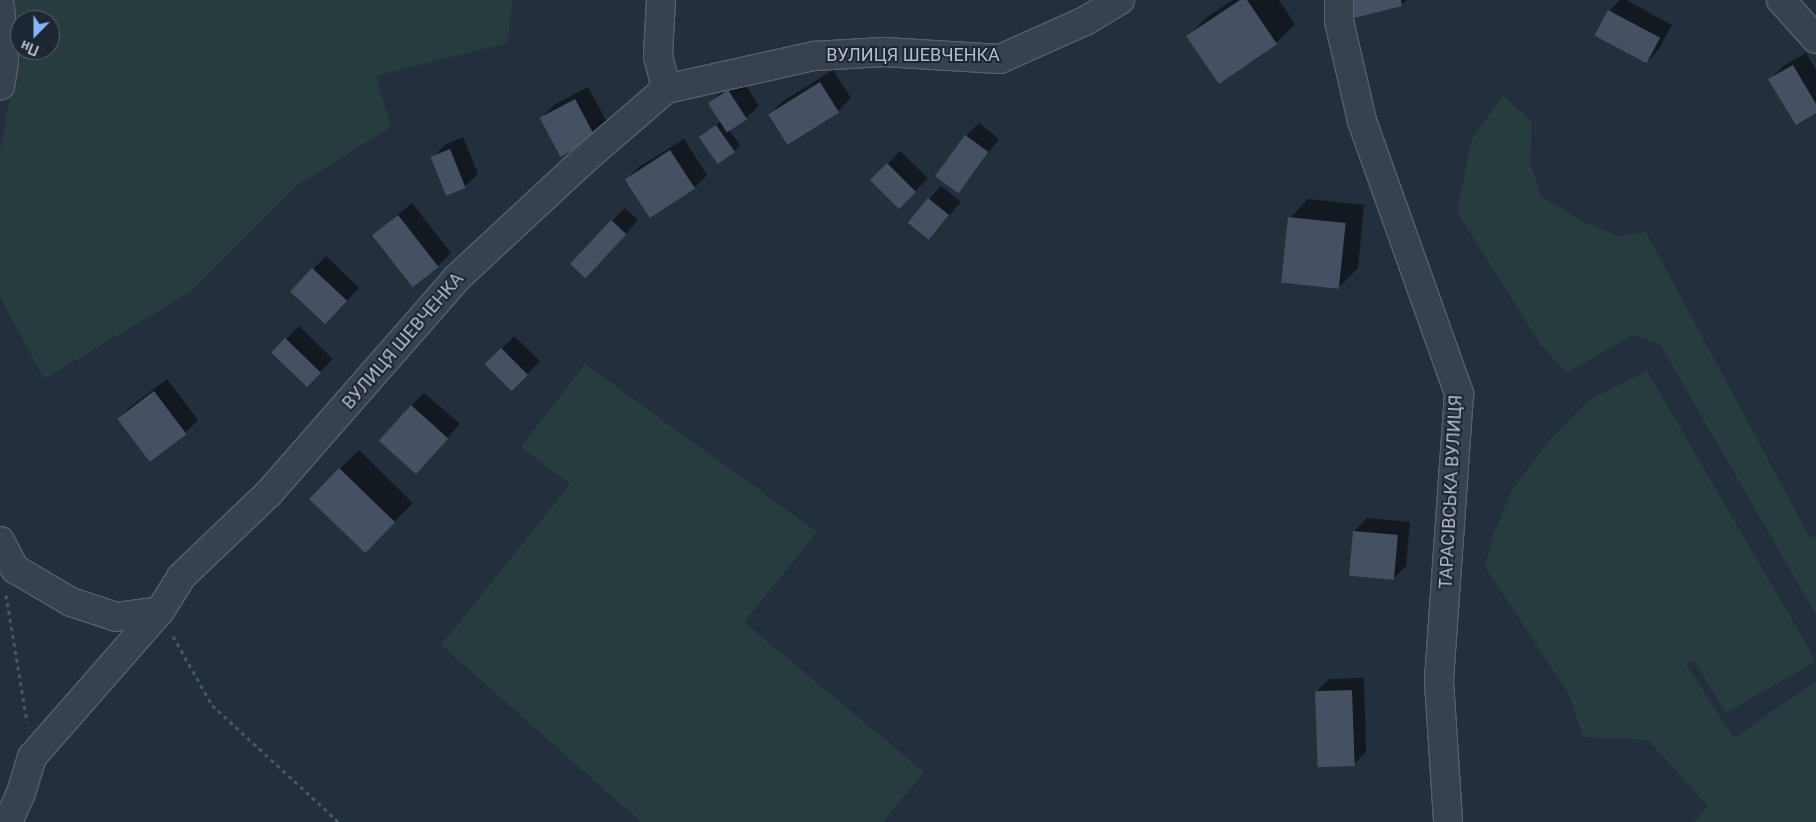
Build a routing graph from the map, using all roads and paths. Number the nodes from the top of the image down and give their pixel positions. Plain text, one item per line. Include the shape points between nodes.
1 (661, 0) edge
2 (1120, 0) edge
3 (1339, 0) edge
4 (1781, 0) edge
5 (0, 7) edge
6 (1816, 39) edge
7 (0, 86) edge
8 (666, 89) junction
9 (0, 541) edge
10 (8, 567) edge
11 (160, 611) junction
12 (32, 756) junction
13 (8, 822) edge
14 (339, 822) edge
15 (1448, 822) edge

1 - 8 street via 658,56
2 - 8 street, ВУЛИЦЯ ШЕВЧЕНКА via 1084,21 1000,59 884,52 814,56
3 - 15 street, ТАРАСІВСЬКА ВУЛИЦЯ via 1339,21 1362,121 1459,394 1439,681
4 - 6 street
5 - 7 street via 4,62
8 - 11 street, ВУЛИЦЯ ШЕВЧЕНКА via 457,278 269,493 181,577
9 - 10 street
10 - 11 street via 72,602 116,616
10 - 12 path via 5,592
11 - 12 street, ВУЛИЦЯ ШЕВЧЕНКА
11 - 14 path via 212,705
12 - 13 street

